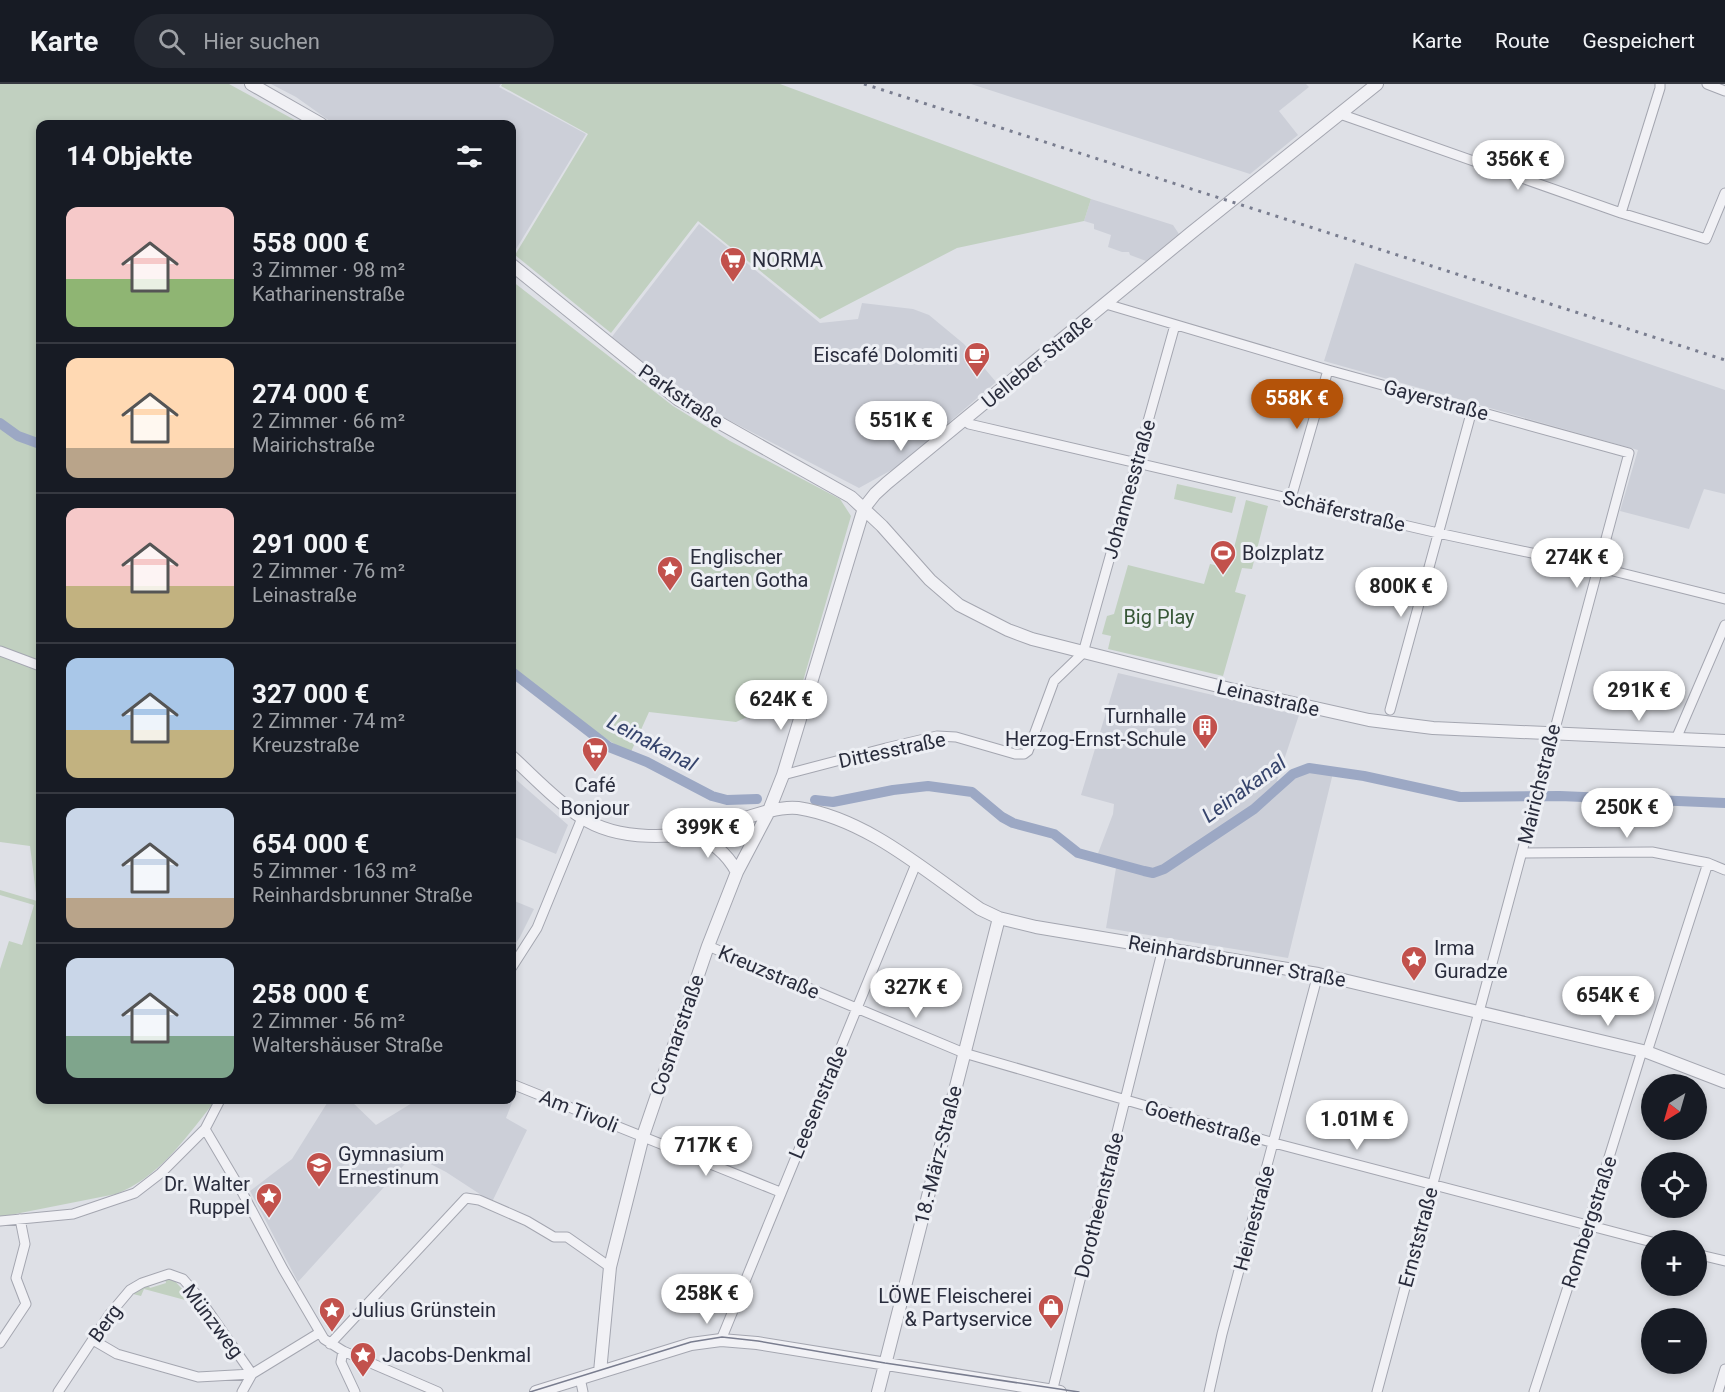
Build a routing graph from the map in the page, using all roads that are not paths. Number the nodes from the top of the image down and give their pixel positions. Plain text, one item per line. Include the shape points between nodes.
1 (251, 84) edge
2 (1377, 84) edge
3 (1660, 84) edge
4 (1707, 84) edge
5 (1725, 91) edge
6 (1340, 114) junction
7 (314, 120) edge
8 (1725, 193) edge
9 (1621, 213) junction
10 (516, 268) edge
11 (1106, 304) junction
12 (1175, 325) junction
13 (1328, 370) junction
14 (1472, 410) junction
15 (964, 420) junction
16 (1629, 453) joint
17 (1137, 463) junction
18 (1291, 498) junction
19 (864, 508) junction
20 (1437, 533) junction
21 (1597, 567) junction
22 (1725, 599) edge
23 (1725, 625) edge
24 (0, 651) edge
25 (1083, 653) junction
26 (36, 664) edge
27 (1390, 710) dead end
28 (1552, 732) junction
29 (1676, 739) junction
30 (1725, 741) edge
31 (516, 761) edge
32 (783, 775) junction
33 (768, 813) junction
34 (582, 818) junction
35 (690, 833) junction
36 (1522, 853) junction
37 (1708, 863) junction
38 (916, 864) junction
39 (1725, 870) edge
40 (737, 872) junction
41 (999, 918) junction
42 (708, 946) junction
43 (1163, 948) junction
44 (516, 961) edge
45 (1318, 974) junction
46 (857, 1010) junction
47 (1478, 1012) junction
48 (1645, 1051) junction
49 (964, 1053) junction
50 (1725, 1082) edge
51 (516, 1086) edge
52 (1125, 1100) junction
53 (218, 1104) edge
54 (205, 1129) junction
55 (643, 1136) junction
56 (1274, 1143) junction
57 (1432, 1185) junction
58 (780, 1192) junction
59 (20, 1218) junction
60 (0, 1221) edge
61 (1588, 1225) junction
62 (1641, 1239) edge
63 (1707, 1257) edge
64 (1725, 1261) edge
65 (610, 1267) junction
66 (169, 1274) joint
67 (319, 1333) junction
68 (93, 1340) junction
69 (721, 1340) junction
70 (0, 1343) edge
71 (330, 1344) junction
72 (343, 1351) junction
73 (885, 1365) junction
74 (1725, 1369) edge
75 (600, 1372) junction
76 (252, 1374) junction
77 (580, 1378) junction
78 (58, 1392) edge
79 (242, 1392) edge
80 (355, 1392) edge
81 (438, 1392) edge
82 (536, 1392) edge
83 (583, 1392) edge
84 (878, 1392) edge
85 (1055, 1392) edge
86 (1209, 1392) edge
87 (1377, 1392) edge
88 (1534, 1392) edge
89 (1718, 1392) edge

1 - 7 street
2 - 6 street, Uelleber Straße
3 - 9 street
4 - 5 street
6 - 9 street
6 - 11 street, Uelleber Straße
8 - 9 street via 1706,239
10 - 19 street, Parkstraße via 679,400 839,489
11 - 12 street, Gayerstraße
11 - 15 street, Uelleber Straße
12 - 13 street, Gayerstraße
12 - 17 street, Johannesstraße
13 - 14 street, Gayerstraße
13 - 18 street
14 - 16 street, Gayerstraße
14 - 20 street
15 - 17 street, Schäferstraße
15 - 19 street, Uelleber Straße via 875,494
16 - 21 street, Mairichstraße
17 - 18 street, Schäferstraße
17 - 25 street, Johannesstraße
18 - 20 street, Schäferstraße
19 - 25 street, Leinastraße via 930,580 959,605 1008,630
19 - 32 street, Uelleber Straße
20 - 21 street, Schäferstraße
20 - 27 street
21 - 22 street, Schäferstraße
21 - 28 street, Mairichstraße
23 - 29 street
24 - 26 street
25 - 28 street, Leinastraße via 1369,720 1432,728
25 - 32 street, Dittesstraße via 1054,681 1024,754 937,736
28 - 29 street, Leinastraße
28 - 36 street, Mairichstraße
29 - 30 street, Leinastraße
31 - 34 street, Reinhardsbrunner Straße
32 - 33 street, Uelleber Straße
33 - 35 street, Reinhardsbrunner Straße
33 - 38 street, Reinhardsbrunner Straße via 797,808 838,820 863,829
33 - 40 street, Cosmarstraße
34 - 35 street, Reinhardsbrunner Straße via 629,834
34 - 44 street via 537,928
35 - 40 street via 719,849
36 - 37 street via 1652,852
36 - 47 street, Mairichstraße
37 - 39 street
37 - 48 street, Rombergstraße
38 - 41 street, Reinhardsbrunner Straße
38 - 46 street, Leesenstraße
40 - 42 street, Cosmarstraße
41 - 43 street, Reinhardsbrunner Straße
41 - 49 street, 18.-März-Straße
42 - 46 street, Kreuzstraße
42 - 55 street, Cosmarstraße
43 - 45 street, Reinhardsbrunner Straße
43 - 52 street, Dorotheenstraße
45 - 47 street, Reinhardsbrunner Straße
45 - 56 street, Heinestraße
46 - 49 street, Kreuzstraße
46 - 58 street, Leesenstraße
47 - 48 street, Reinhardsbrunner Straße
47 - 57 street, Ernststraße
48 - 50 street, Reinhardsbrunner Straße
48 - 61 street, Rombergstraße
49 - 52 street, Goethestraße
49 - 73 street, 18.-März-Straße
51 - 55 street, Am Tivoli
52 - 56 street, Goethestraße
52 - 85 street, Dorotheenstraße
53 - 54 street
54 - 59 street via 135,1193 73,1214
54 - 67 street
55 - 58 street, Am Tivoli
55 - 65 street, Cosmarstraße
56 - 57 street, Goethestraße
56 - 86 street, Heinestraße
57 - 61 street, Goethestraße
57 - 87 street, Ernststraße
58 - 69 street, Leesenstraße
59 - 60 street
59 - 70 street via 25,1244 16,1278 26,1304
61 - 62 street, Goethestraße
61 - 88 street, Rombergstraße
63 - 64 street
65 - 71 street via 567,1237 554,1237 527,1221 466,1198
65 - 75 street, Cosmarstraße
66 - 68 street, Berg via 130,1290
66 - 76 street, Münzweg via 183,1279 197,1294
67 - 71 street
67 - 76 street
68 - 76 street via 117,1354 198,1377
68 - 78 street, Berg
69 - 73 street
69 - 75 street via 691,1344
71 - 72 street
72 - 80 street via 341,1362
72 - 81 street
73 - 84 street, 18.-März-Straße
73 - 85 street
74 - 89 street
75 - 77 street
76 - 79 street
77 - 82 street
77 - 83 street

